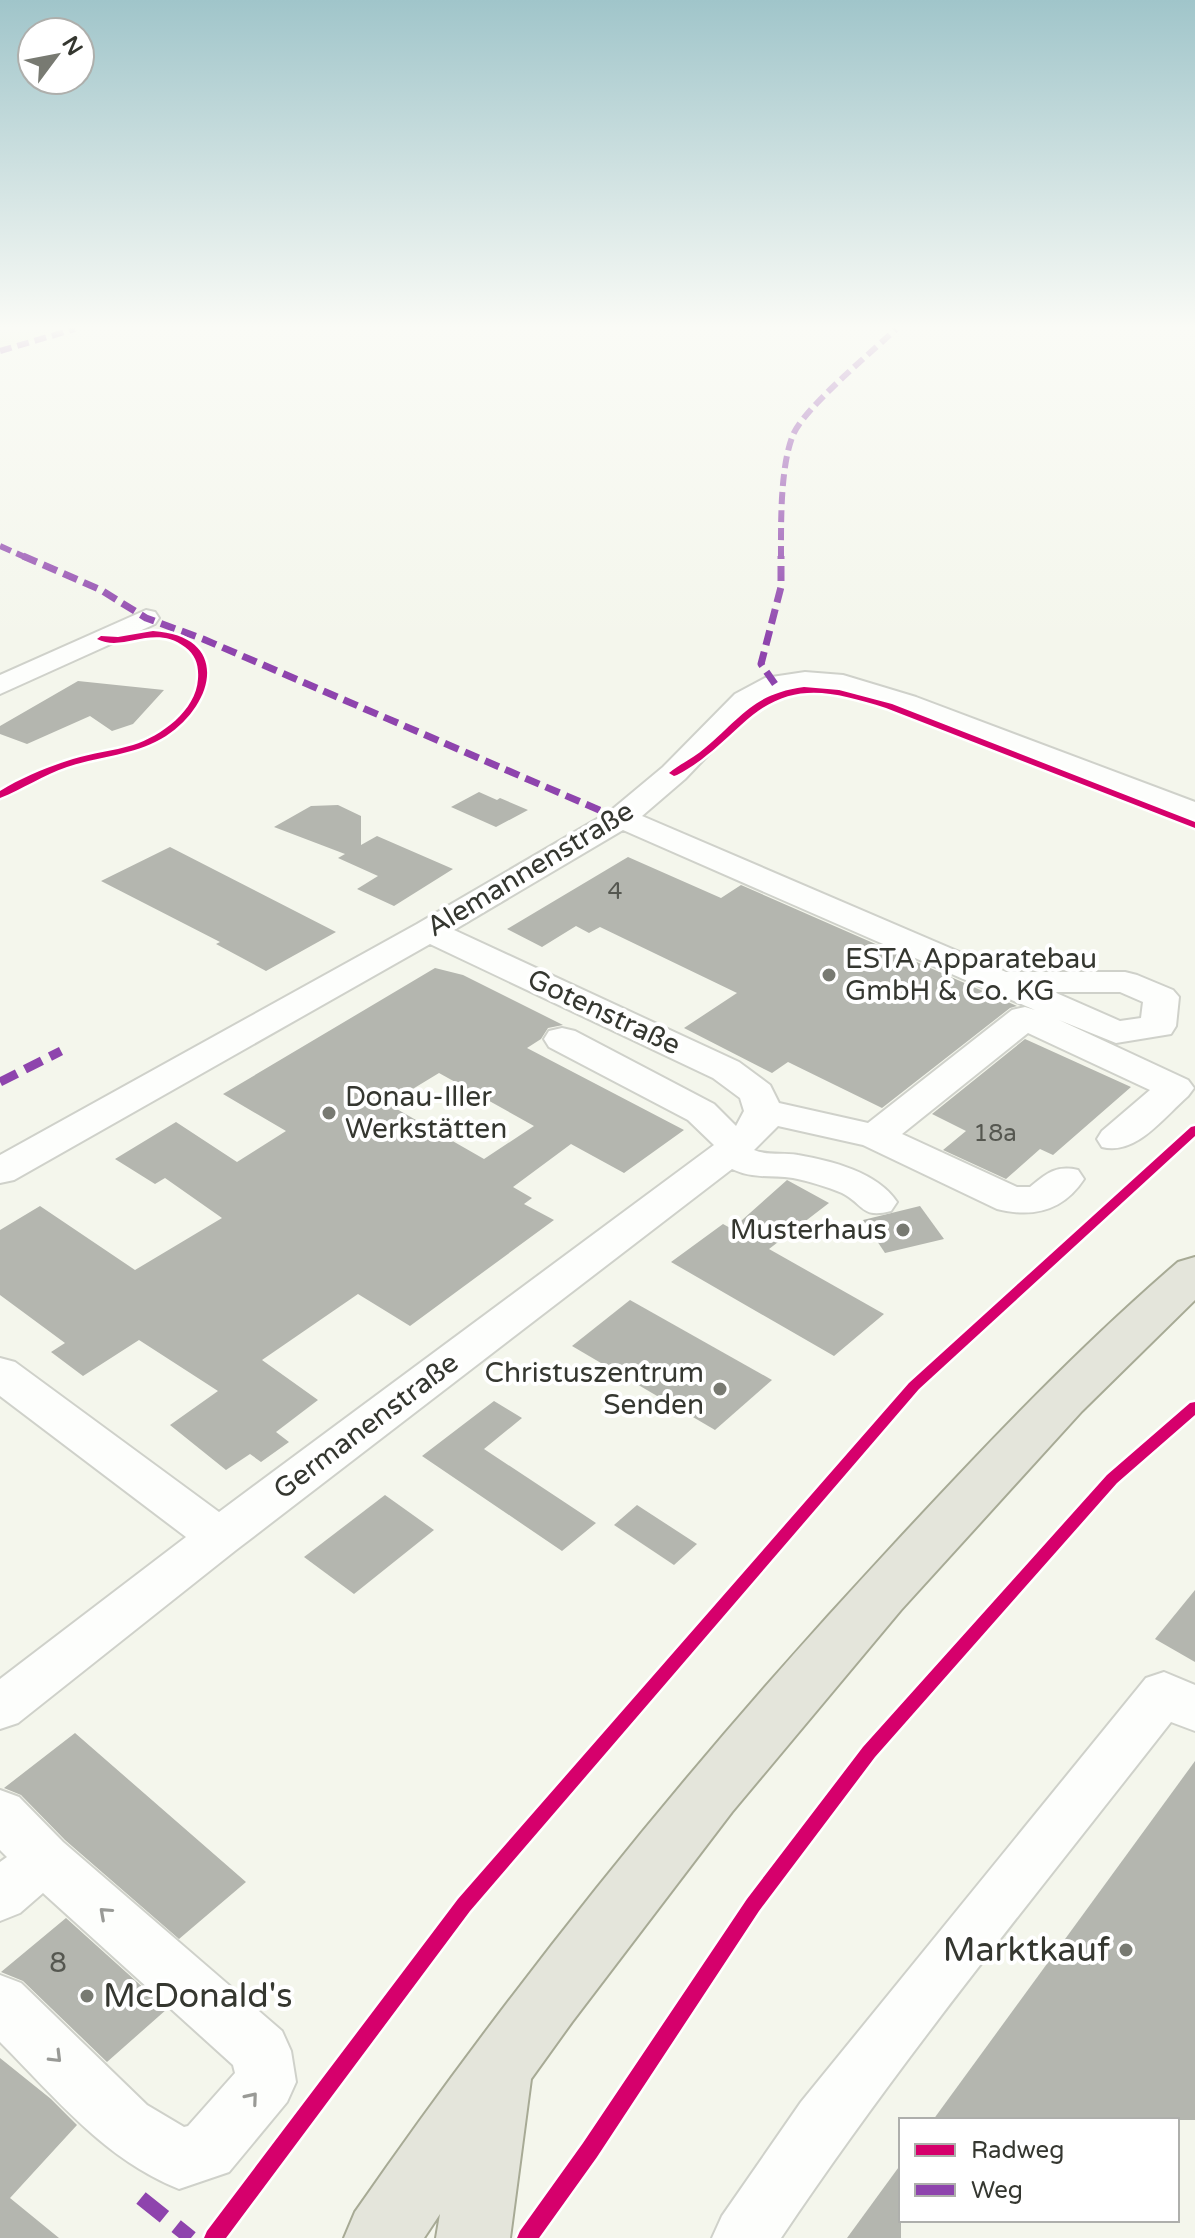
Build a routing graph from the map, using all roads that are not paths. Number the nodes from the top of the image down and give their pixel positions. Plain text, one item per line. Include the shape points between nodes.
1 (146, 618) dead end
2 (0, 686) edge
3 (1195, 813) edge
4 (620, 819) junction
5 (429, 931) junction
6 (998, 982) dead end
7 (562, 1039) dead end
8 (743, 1136) junction
9 (875, 1136) junction
10 (1116, 1139) dead end
11 (0, 1171) edge
12 (1064, 1179) dead end
13 (877, 1202) dead end
14 (1195, 1273) edge
15 (0, 1373) edge
16 (219, 1537) junction
17 (0, 1708) edge
18 (1195, 1710) edge
19 (0, 1813) edge
20 (44, 1859) junction
21 (0, 1896) edge
22 (0, 2002) edge
23 (497, 2070) junction
24 (381, 2238) edge
25 (473, 2238) edge
26 (744, 2238) edge

1 - 2 street
3 - 4 street, Alemannenstraße via 906,703 843,683 805,680 775,684 745,700
4 - 5 street, Alemannenstraße
4 - 6 street
5 - 8 street, Gotenstraße via 726,1070 757,1093
5 - 11 street, Alemannenstraße
7 - 8 street via 701,1112 724,1135
8 - 9 street
8 - 13 street via 757,1166 795,1166 857,1185
8 - 16 street, Germanenstraße
9 - 10 street via 1025,1018 1175,1088
9 - 12 street via 1011,1200 1040,1200
14 - 23 main road via 1142,1318 1018,1445 835,1644 678,1833
15 - 16 street
16 - 17 street, Germanenstraße
18 - 26 street via 1164,1693 892,2033
19 - 20 street
20 - 21 street
22 -> 20 street via 125,2126 179,2159 207,2151 266,2082 261,2051
23 - 24 main road
23 - 25 main road

